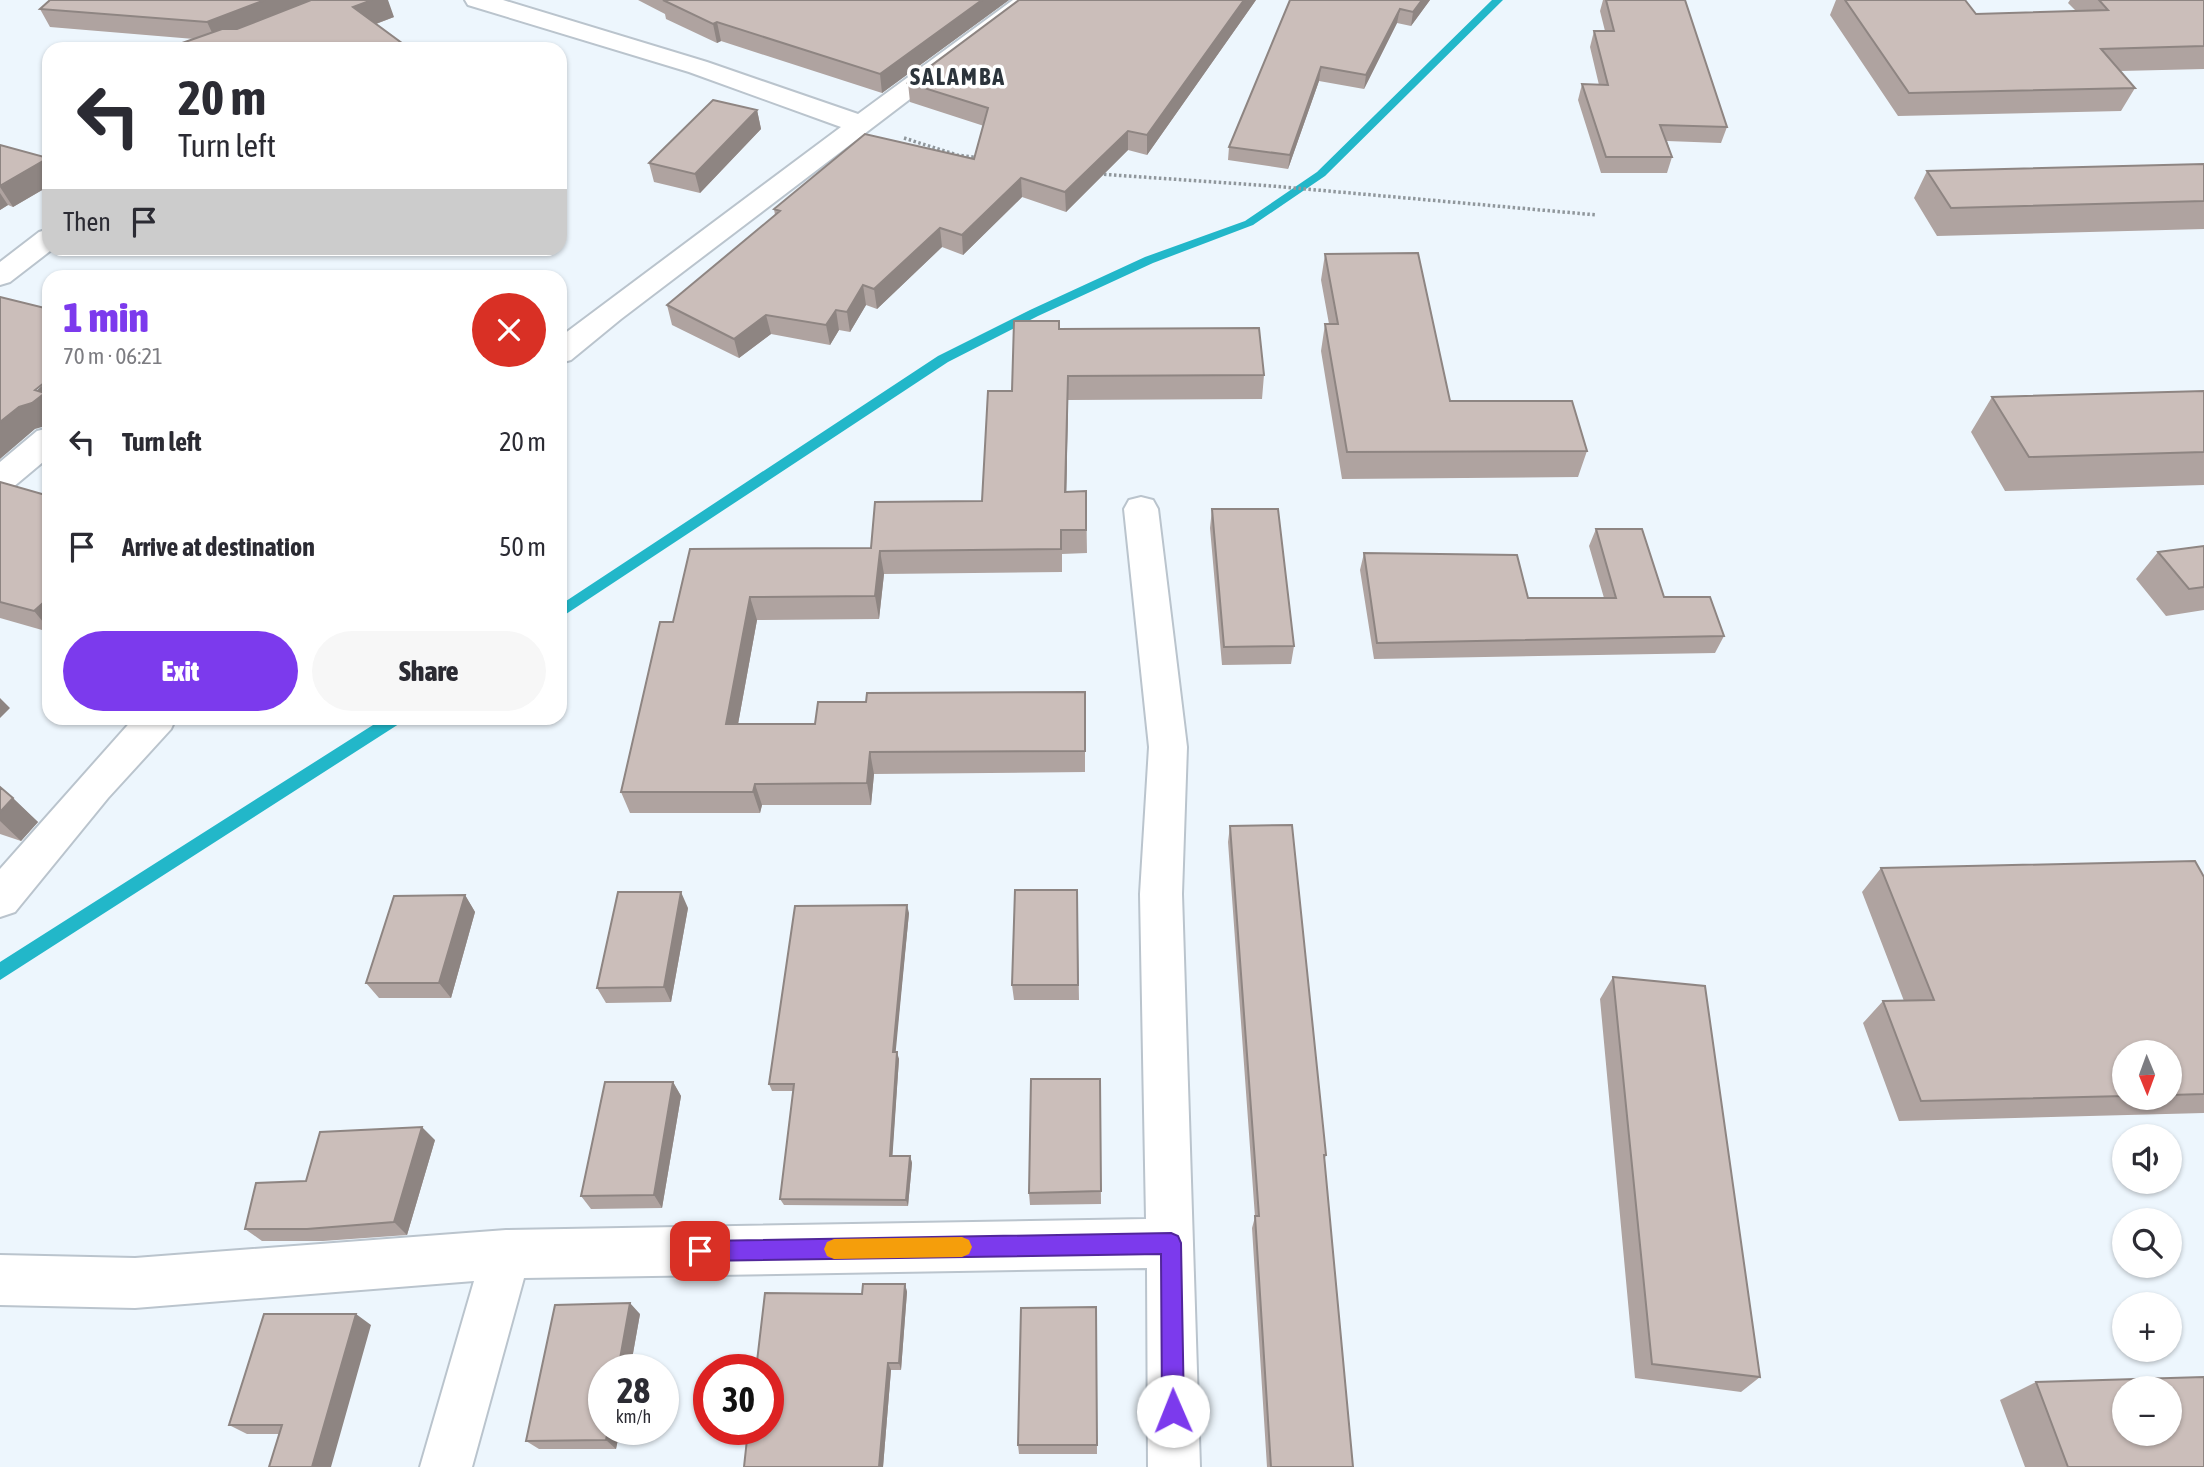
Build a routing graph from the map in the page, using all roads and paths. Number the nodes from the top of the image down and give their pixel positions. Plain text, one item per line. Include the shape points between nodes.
1 (477, 0) edge
2 (1028, 0) edge
3 (862, 125) junction
4 (984, 159) edge
5 (1090, 173) edge
6 (1597, 215) dead end
7 (42, 243) edge
8 (0, 276) edge
9 (567, 347) edge
10 (42, 445) edge
11 (0, 480) edge
12 (1141, 509) dead end
13 (151, 725) edge
14 (0, 899) edge
15 (1171, 1243) junction
16 (506, 1254) junction
17 (0, 1280) edge
18 (446, 1467) edge
19 (1174, 1467) edge

1 - 3 street via 698,66
2 - 3 street
3 - 4 path
3 - 9 street
5 - 6 path
7 - 8 street
10 - 11 street
12 - 15 street via 1168,747 1161,894
13 - 14 street
15 - 16 street
15 - 19 street
16 - 17 street via 135,1283
16 - 18 street

